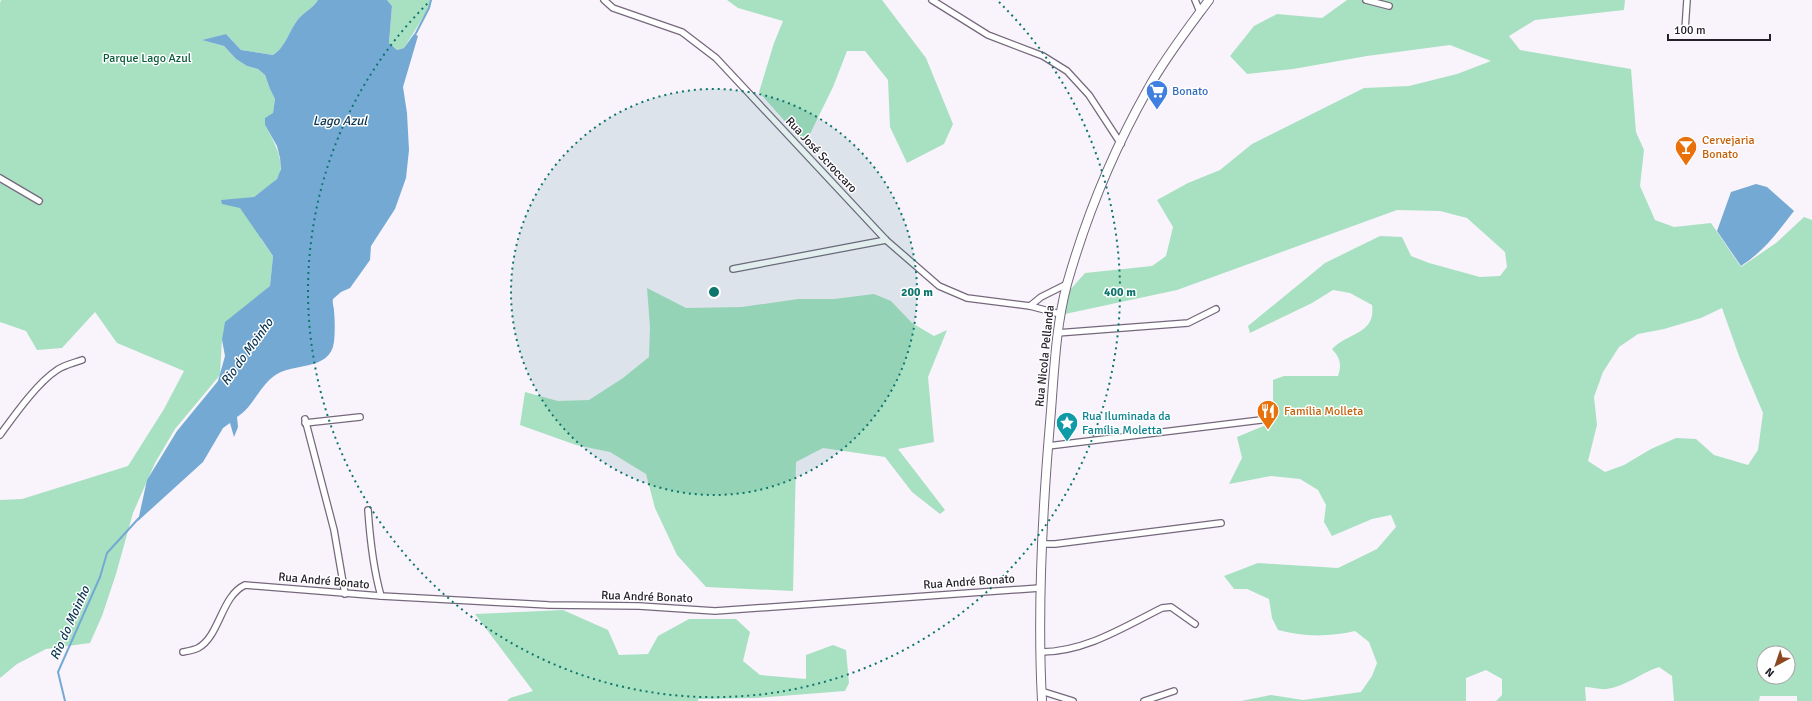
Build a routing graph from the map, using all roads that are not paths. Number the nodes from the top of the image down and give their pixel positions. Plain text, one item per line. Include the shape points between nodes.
1 (604, 0) edge
2 (932, 0) edge
3 (1195, 0) edge
4 (1208, 0) edge
5 (1366, 0) edge
6 (1687, 0) edge
7 (1389, 6) dead end
8 (1200, 12) junction
9 (1685, 30) dead end
10 (1121, 144) junction
11 (0, 178) edge
12 (39, 201) dead end
13 (886, 240) junction
14 (733, 269) dead end
15 (1067, 284) junction
16 (1030, 306) junction
17 (1216, 309) dead end
18 (1060, 314) junction
19 (1057, 333) junction
20 (82, 360) dead end
21 (360, 417) dead end
22 (1269, 419) dead end
23 (0, 435) edge
24 (1048, 446) junction
25 (368, 510) dead end
26 (1221, 523) dead end
27 (1041, 544) junction
28 (1040, 588) junction
29 (345, 594) junction
30 (381, 596) junction
31 (1195, 624) dead end
32 (183, 652) dead end
33 (1041, 652) junction
34 (1041, 691) junction
35 (1174, 691) dead end
36 (1042, 701) edge
37 (1073, 701) edge
38 (1144, 701) edge

1 - 13 street, Rua José Scroccaro via 613,8 682,32 716,58
2 - 10 street via 988,35 1043,56 1067,71 1089,95
3 - 8 street
4 - 8 main road, Rua Nicola Pellanda
5 - 7 street
6 - 9 street
8 - 10 main road, Rua Nicola Pellanda via 1148,88
10 - 15 main road, Rua Nicola Pellanda via 1085,227
11 - 12 street
13 - 14 street
13 - 16 street, Rua José Scroccaro via 939,286 968,298
15 - 16 street via 1041,297
15 - 18 main road, Rua Nicola Pellanda
16 - 18 street, Rua José Scroccaro
17 - 19 street via 1188,323
18 - 19 main road, Rua Nicola Pellanda
19 - 24 main road, Rua Nicola Pellanda
20 - 23 street via 51,375
21 - 29 street via 305,421 334,530
22 - 24 street
24 - 27 main road, Rua Nicola Pellanda
25 - 30 street via 371,546
26 - 27 street
27 - 28 main road, Rua Nicola Pellanda
28 - 30 street, Rua André Bonato via 715,610
28 - 33 main road, Rua Nicola Pellanda
29 - 30 street, Rua André Bonato
29 - 32 street, Rua André Bonato via 245,586 235,591 206,642 198,649
31 - 33 street via 1171,607 1162,608 1105,637 1076,648
33 - 34 main road, Rua Nicola Pellanda
34 - 36 main road, Rua Nicola Pellanda
34 - 37 street
35 - 38 street

